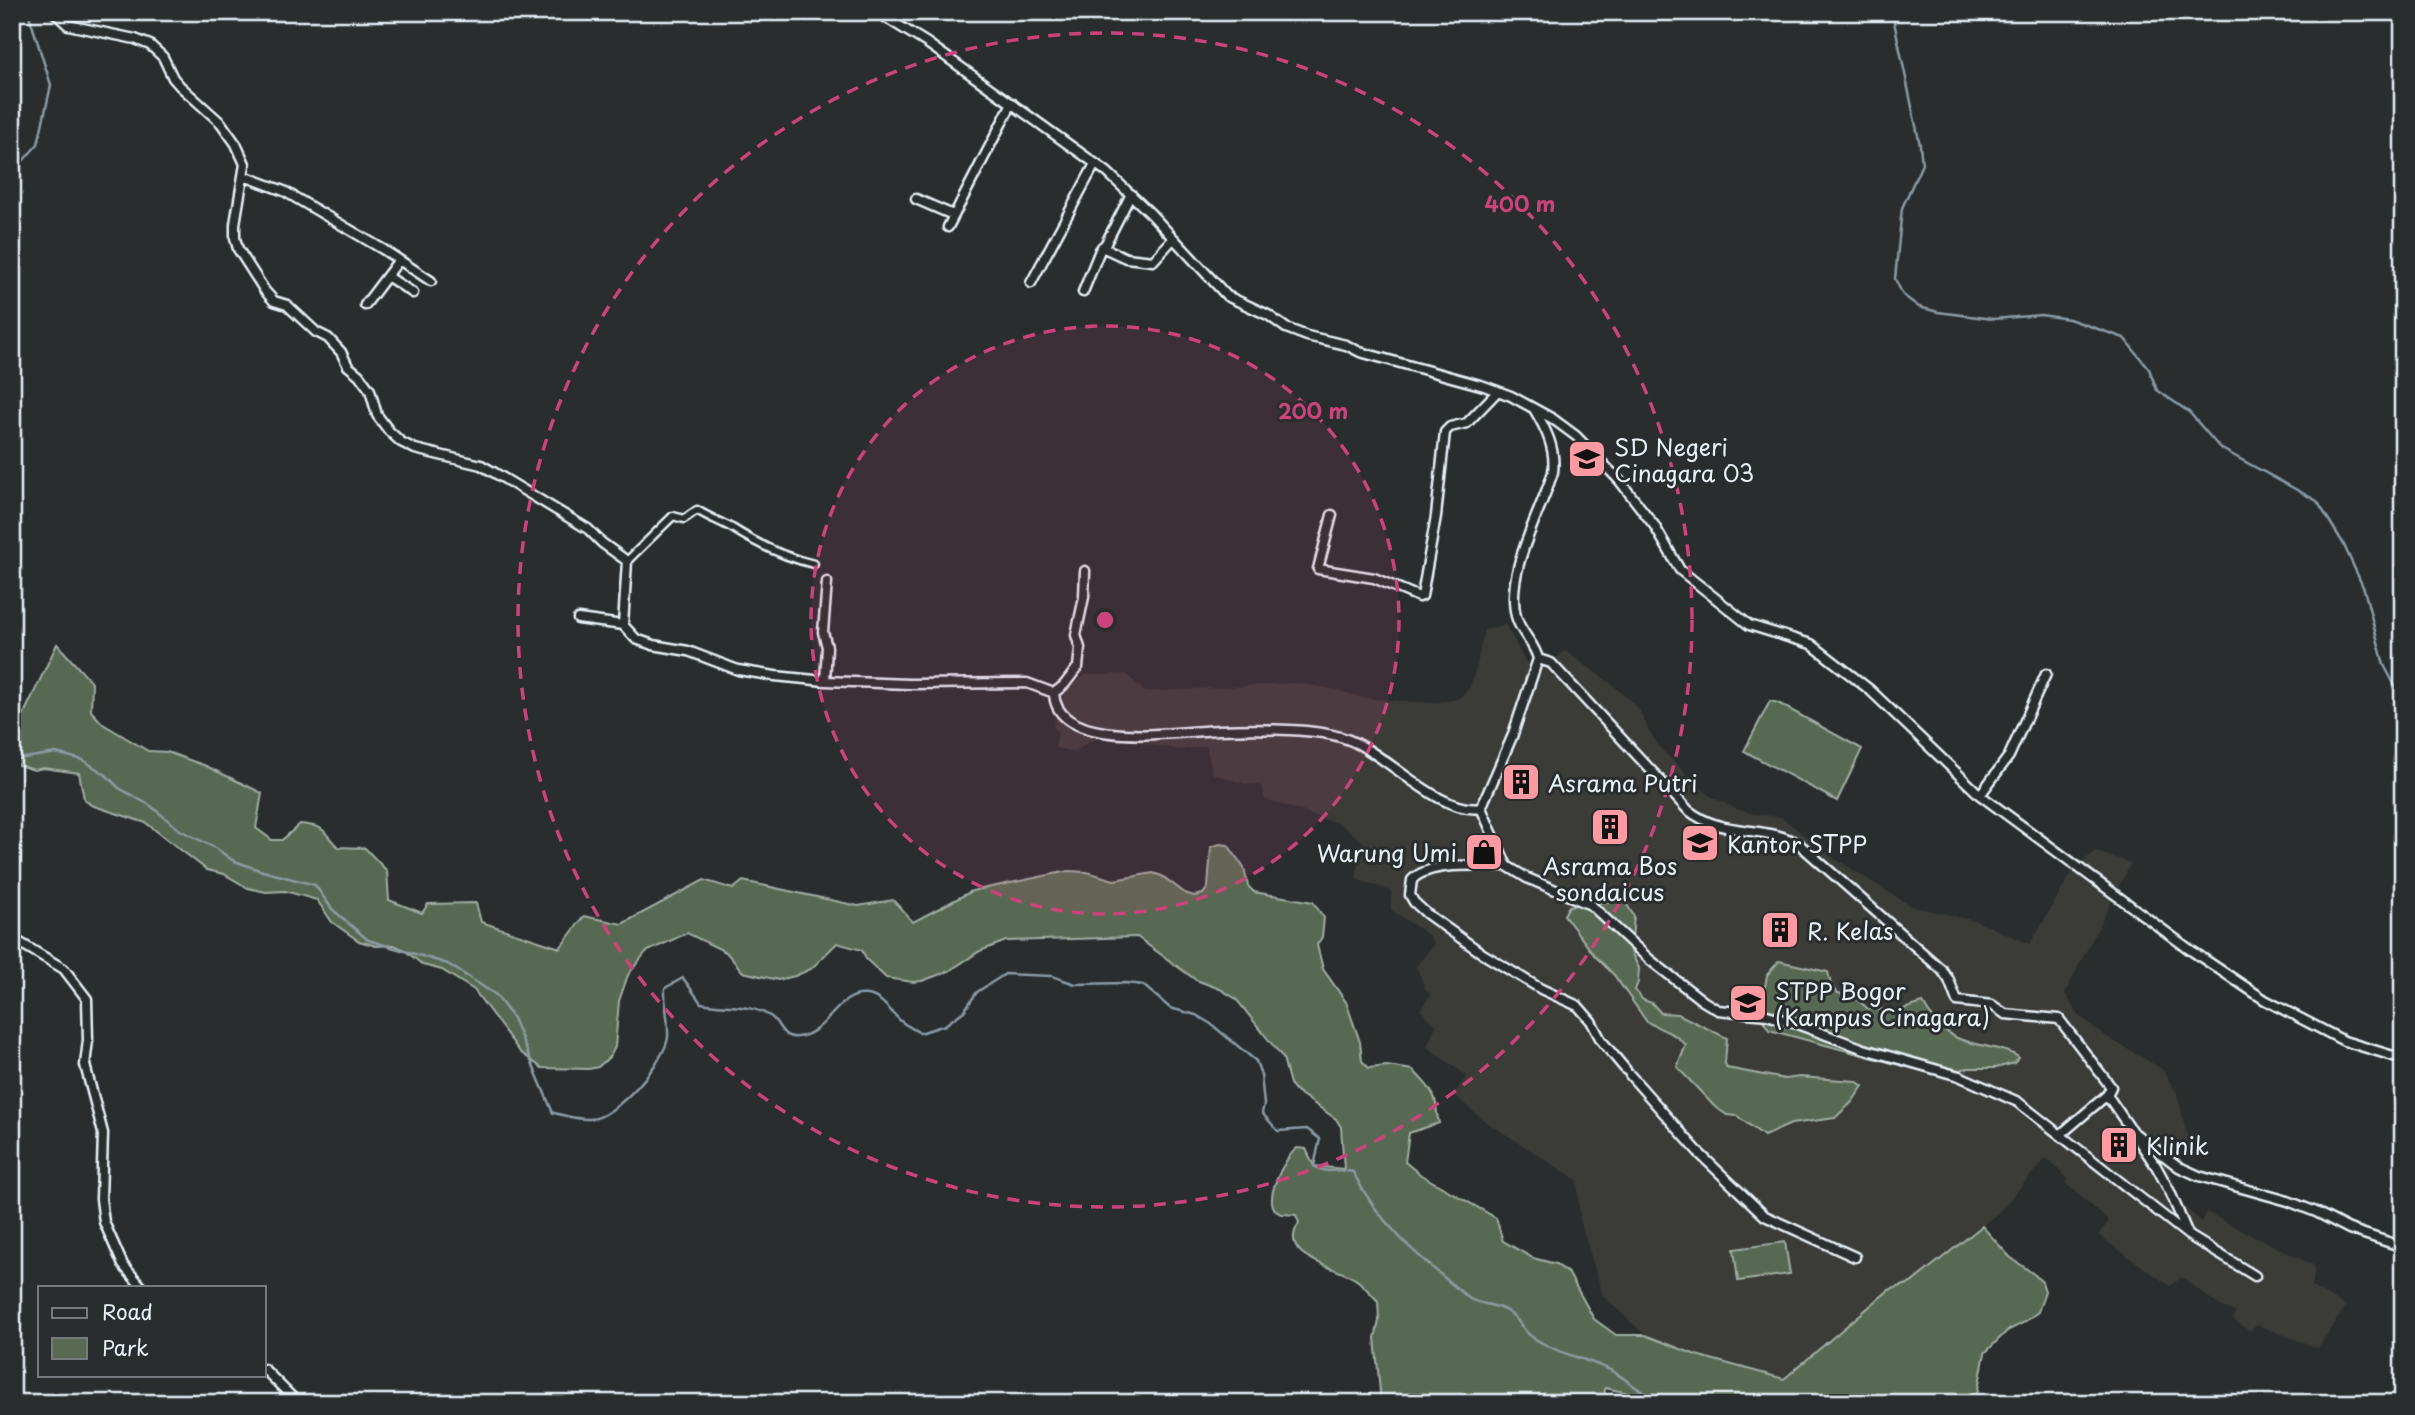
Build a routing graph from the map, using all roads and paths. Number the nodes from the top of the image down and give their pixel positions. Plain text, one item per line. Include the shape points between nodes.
1 (54, 12) edge
2 (877, 12) edge
3 (1012, 103) junction
4 (1095, 164) junction
5 (244, 176) junction
6 (1131, 194) junction
7 (916, 200) dead end
8 (953, 215) junction
9 (948, 227) dead end
10 (1173, 239) junction
11 (1102, 247) junction
12 (399, 260) junction
13 (387, 276) junction
14 (431, 281) dead end
15 (1031, 283) dead end
16 (1083, 292) dead end
17 (413, 293) dead end
18 (365, 305) dead end
19 (1498, 391) junction
20 (1532, 407) junction
21 (1332, 515) dead end
22 (627, 561) junction
23 (814, 564) dead end
24 (1085, 571) dead end
25 (827, 582) dead end
26 (578, 619) dead end
27 (623, 625) junction
28 (1538, 659) junction
29 (2046, 674) dead end
30 (825, 681) junction
31 (1054, 693) junction
32 (1980, 795) junction
33 (1481, 808) junction
34 (1507, 866) junction
35 (12, 938) edge
36 (2403, 1059) edge
37 (2107, 1095) junction
38 (2133, 1132) junction
39 (2060, 1135) junction
40 (2188, 1235) junction
41 (2403, 1247) edge
42 (1856, 1257) dead end
43 (2255, 1276) dead end
44 (141, 1286) edge
45 (266, 1370) edge
46 (298, 1403) edge

1 - 5 street via 68,25 135,39 157,50 173,78 228,131 242,154
2 - 3 street
3 - 4 street
3 - 8 street
4 - 6 street
4 - 15 street
5 - 12 street via 284,191
5 - 22 street via 235,224 238,249 274,301 286,305 341,352 370,390 377,415 389,431 415,449 495,472 588,529
6 - 10 street
6 - 11 street
7 - 8 street
8 - 9 street
10 - 11 street via 1153,261 1126,258
10 - 19 street via 1227,296 1286,328
11 - 16 street
12 - 13 street
12 - 14 street
13 - 17 street
13 - 18 street
19 - 20 street
19 - 21 street via 1467,423 1445,432 1422,596 1374,578 1318,569
20 - 28 street via 1550,441 1553,472 1514,591 1518,624
20 - 32 street via 1576,436 1619,480 1689,579 1749,625 1811,644 1870,690
22 - 23 street via 673,516 684,519 697,510 745,538
22 - 27 street
24 - 31 street via 1076,635 1078,667
25 - 30 street
26 - 27 street
27 - 30 street via 636,639 688,651 738,670
28 - 33 street
28 - 37 street via 1551,663 1688,810 1720,827 1786,837 1798,844 1942,970 1961,1003 1992,1005 2005,1014 2059,1018 2111,1087
29 - 32 street via 2009,756
30 - 31 street via 1027,683
31 - 33 street via 1055,703 1077,726 1153,736 1240,730 1331,735 1365,747 1446,802
32 - 36 street via 2264,1000 2344,1041
33 - 34 street
34 - 39 street via 1591,905 1650,960 1718,1010 1767,1015 1959,1076 2018,1102
34 - 42 street via 1424,871 1412,880 1410,895 1427,914 1473,947 1578,1006 1601,1040 1701,1156 1765,1216
35 - 44 street via 64,969 87,999 85,1065 103,1133 104,1222 123,1265
37 - 38 street
37 - 39 street
38 - 40 street via 2166,1183
38 - 41 street via 2179,1167 2199,1176 2288,1201
39 - 40 street
40 - 43 street
45 - 46 street

